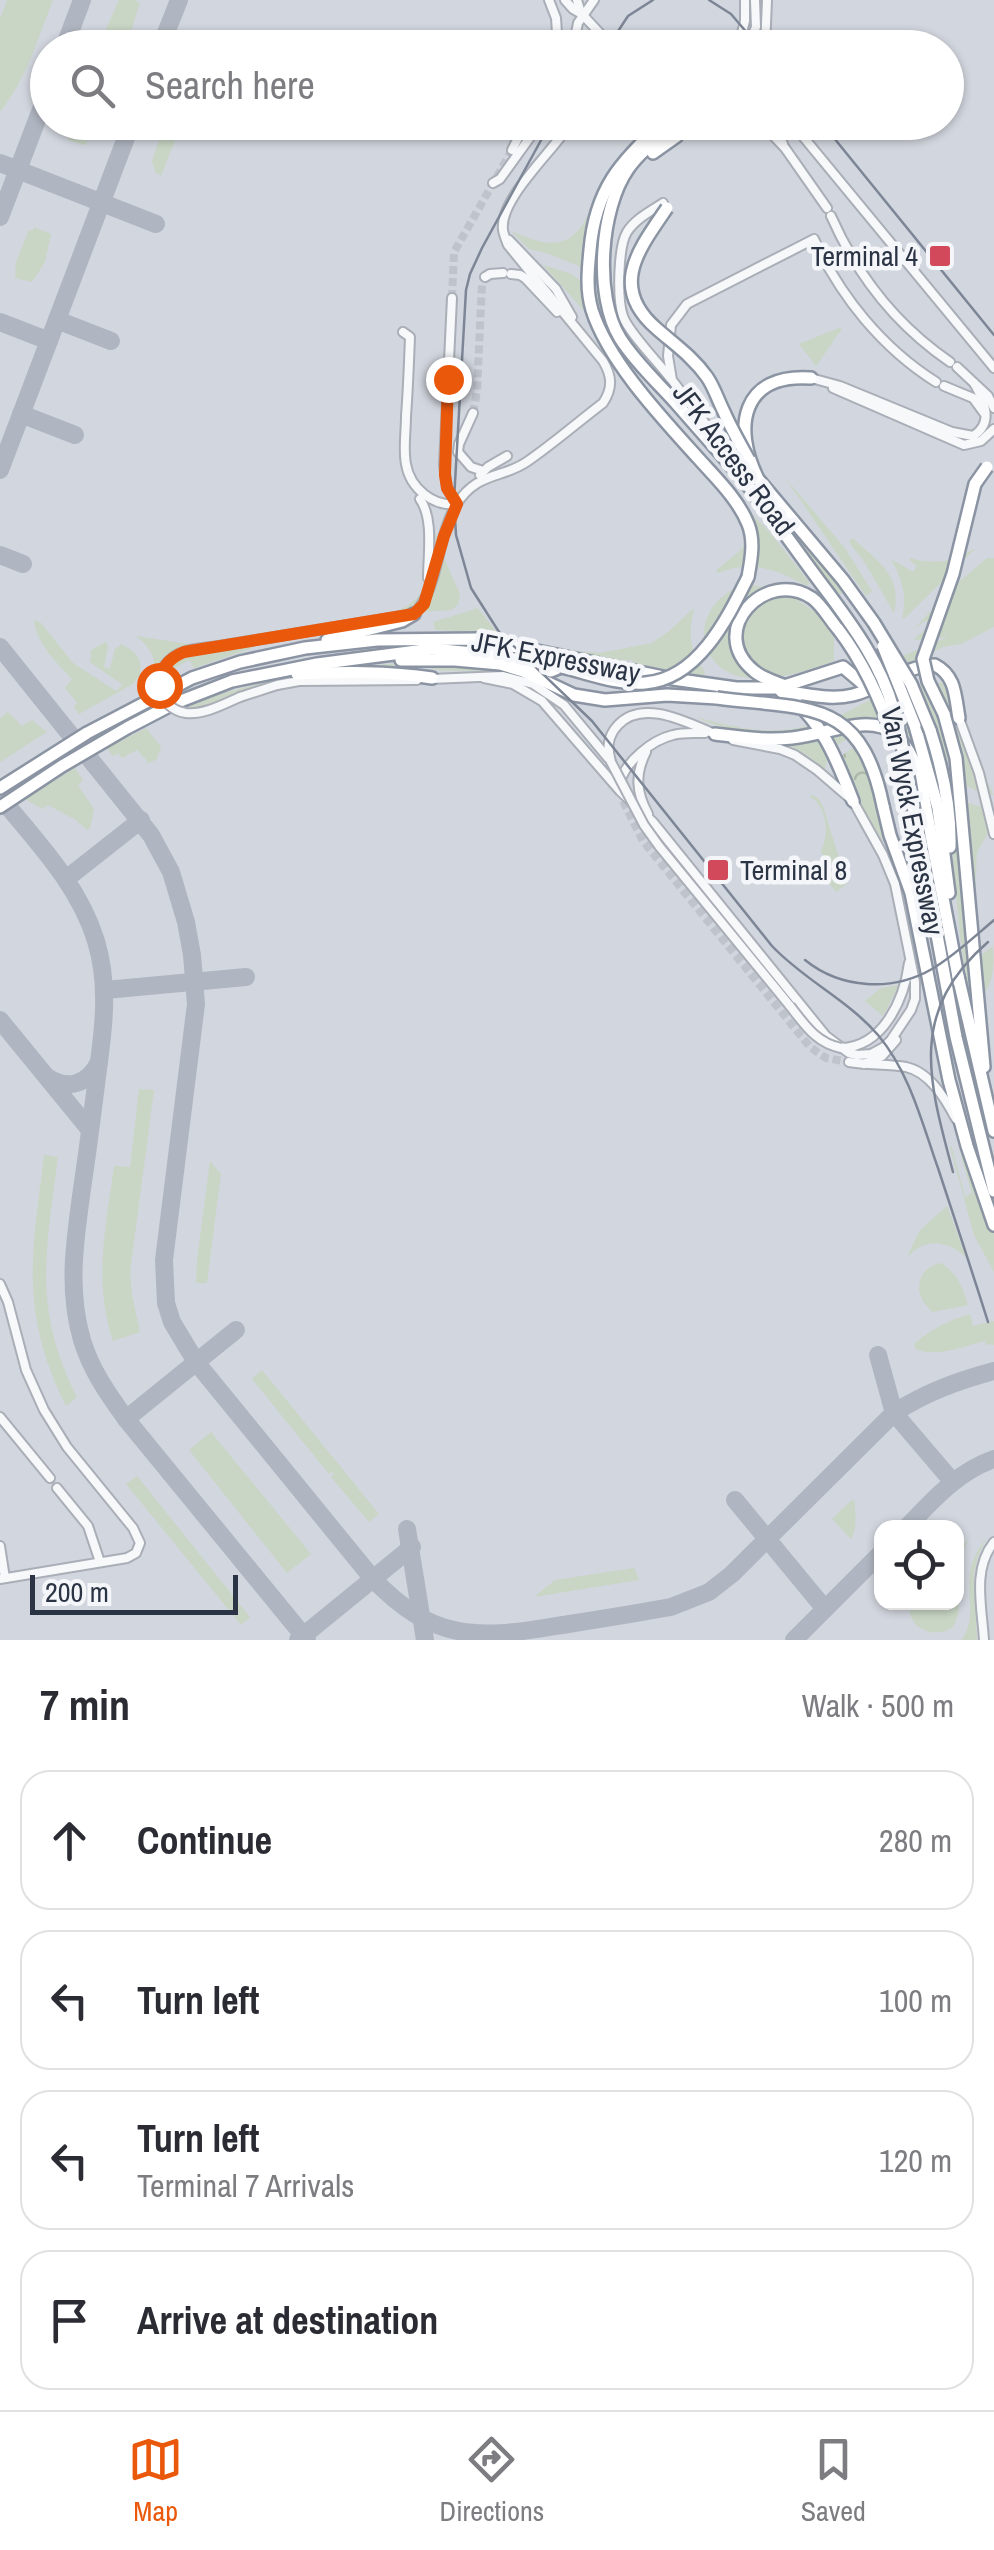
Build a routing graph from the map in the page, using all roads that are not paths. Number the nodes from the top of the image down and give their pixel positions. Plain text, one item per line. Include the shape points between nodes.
1 (549, 0) edge
2 (566, 0) edge
3 (578, 0) edge
4 (594, 0) edge
5 (757, 1) edge
6 (582, 15) junction
7 (557, 30) edge
8 (576, 30) edge
9 (596, 30) edge
10 (742, 30) edge
11 (754, 30) edge
12 (762, 30) edge
13 (517, 140) edge
14 (528, 140) edge
15 (559, 140) edge
16 (644, 140) edge
17 (666, 140) edge
18 (779, 140) edge
19 (779, 140) edge
20 (805, 140) edge
21 (785, 148) junction
22 (512, 150) tunnel mouth
23 (493, 182) dead end
24 (665, 205) joint
25 (485, 278) dead end
26 (452, 298) tunnel mouth
27 (576, 326) junction
28 (402, 332) dead end
29 (994, 368) edge
30 (811, 378) joint
31 (672, 380) junction
32 (974, 382) junction
33 (994, 408) edge
34 (473, 413) tunnel mouth
35 (989, 428) edge
36 (508, 456) dead end
37 (748, 460) junction
38 (994, 461) edge
39 (483, 472) junction
40 (472, 487) junction
41 (420, 500) dead end
42 (457, 504) junction
43 (825, 589) junction
44 (428, 590) junction
45 (414, 614) junction
46 (874, 623) junction
47 (289, 650) junction
48 (317, 664) junction
49 (258, 675) junction
50 (432, 678) junction
51 (484, 678) junction
52 (778, 689) junction
53 (869, 689) junction
54 (959, 718) joint
55 (714, 734) junction
56 (648, 748) junction
57 (611, 762) junction
58 (907, 776) junction
59 (0, 788) edge
60 (622, 793) junction
61 (853, 801) junction
62 (0, 807) edge
63 (653, 822) junction
64 (994, 834) edge
65 (947, 871) junction
66 (910, 954) junction
67 (960, 982) junction
68 (905, 1023) junction
69 (849, 1062) tunnel mouth
70 (863, 1064) junction
71 (988, 1106) junction
72 (994, 1131) edge
73 (963, 1132) junction
74 (994, 1191) edge
75 (994, 1225) edge
76 (0, 1284) edge
77 (0, 1417) edge
78 (50, 1478) dead end
79 (57, 1488) dead end
80 (994, 1542) edge
81 (0, 1546) edge
82 (100, 1562) junction
83 (3, 1579) edge
84 (982, 1618) junction
85 (984, 1640) edge
86 (994, 1640) edge

1 - 7 street
2 - 6 street
3 - 6 street
4 - 6 street
5 - 10 street
5 - 11 street
5 - 12 street
6 - 8 street
6 - 9 street
13 - 22 street
14 - 23 street
15 - 27 street via 538,160 502,227 508,245
16 - 48 highway, JFK Expressway, bridge via 607,185 596,211 587,281 591,307 637,387 723,485 750,527 748,577 733,608 686,667 643,683 480,649
17 - 43 highway, Van Wyck Expressway via 630,178 616,206 606,238 608,310 631,354 742,479
18 - 21 street
19 - 21 street
20 - 29 street
21 - 32 street via 880,298
24 - 31 street via 624,235 620,298 623,318
24 - 37 highway, Van Wyck Expressway, bridge via 633,266 637,308 708,378
25 - 27 street via 522,276
26 - 42 street via 444,465
27 - 40 street via 608,368 609,394 524,464
28 - 42 street via 410,337 408,471 438,504
30 - 35 street via 964,445 981,441
30 - 37 highway via 778,381 750,404 744,424
31 - 35 street, JFK Access Road via 671,325 688,304 814,238 866,321 940,384 978,402
31 - 43 street, JFK Access Road
32 - 33 street
32 - 35 street
34 - 39 street via 458,452
36 - 39 street
37 - 46 highway, Van Wyck Expressway
38 - 71 highway, bridge via 976,484 923,659 956,758
39 - 40 street
40 - 42 street
41 - 44 street via 428,520
42 - 44 street
43 - 58 highway, Van Wyck Expressway, bridge via 880,675 894,708
44 - 45 street
45 - 47 highway
45 - 50 street, bridge via 184,652 160,676 161,693 170,706 188,713 299,681
46 - 65 highway, Van Wyck Expressway, bridge via 916,726
46 - 65 highway, bridge via 930,730 947,805
47 - 52 highway, JFK Expressway via 478,639 673,679
47 - 59 highway, JFK Expressway via 172,687
48 - 49 highway, JFK Expressway
48 - 73 highway, bridge via 486,662 588,698 667,694 800,706 836,722 866,753 878,780 911,893
49 - 50 highway
49 - 62 highway, JFK Expressway via 162,709
50 - 51 street
51 - 57 street via 534,684 578,720
51 - 60 street via 514,684 542,701
52 - 53 highway via 832,698
52 - 53 highway, JFK Expressway via 843,667
52 - 58 highway, bridge via 745,662 736,640 738,621 765,594 797,593 812,598 845,638 886,715
52 - 61 highway via 808,714 835,755
53 - 54 highway via 913,668 935,666 952,680
54 - 64 street
55 - 56 street via 674,734
55 - 57 street via 645,712 616,727 608,743
55 - 61 street via 790,752
55 - 67 highway via 780,739 863,724 900,738 920,777
56 - 60 street via 625,769
56 - 63 street via 638,780
57 - 60 street, bridge
58 - 74 highway, Van Wyck Expressway, bridge via 956,1037
60 - 63 street
60 - 66 street, bridge via 820,1041 849,1048 868,1042 900,998
61 - 66 street via 893,878
63 - 68 street via 836,1046 871,1054
65 - 67 highway, Van Wyck Expressway
66 - 68 street via 916,993
67 - 71 highway, Van Wyck Expressway
68 - 70 street via 888,1052
69 - 70 street
70 - 73 street via 920,1074
71 - 72 highway, Van Wyck Expressway
73 - 75 highway
76 - 82 street via 44,1410 140,1543 127,1558
77 - 78 street
79 - 82 street via 88,1526
80 - 84 street via 980,1571
81 - 83 street
82 - 83 street
84 - 85 street
84 - 86 street

